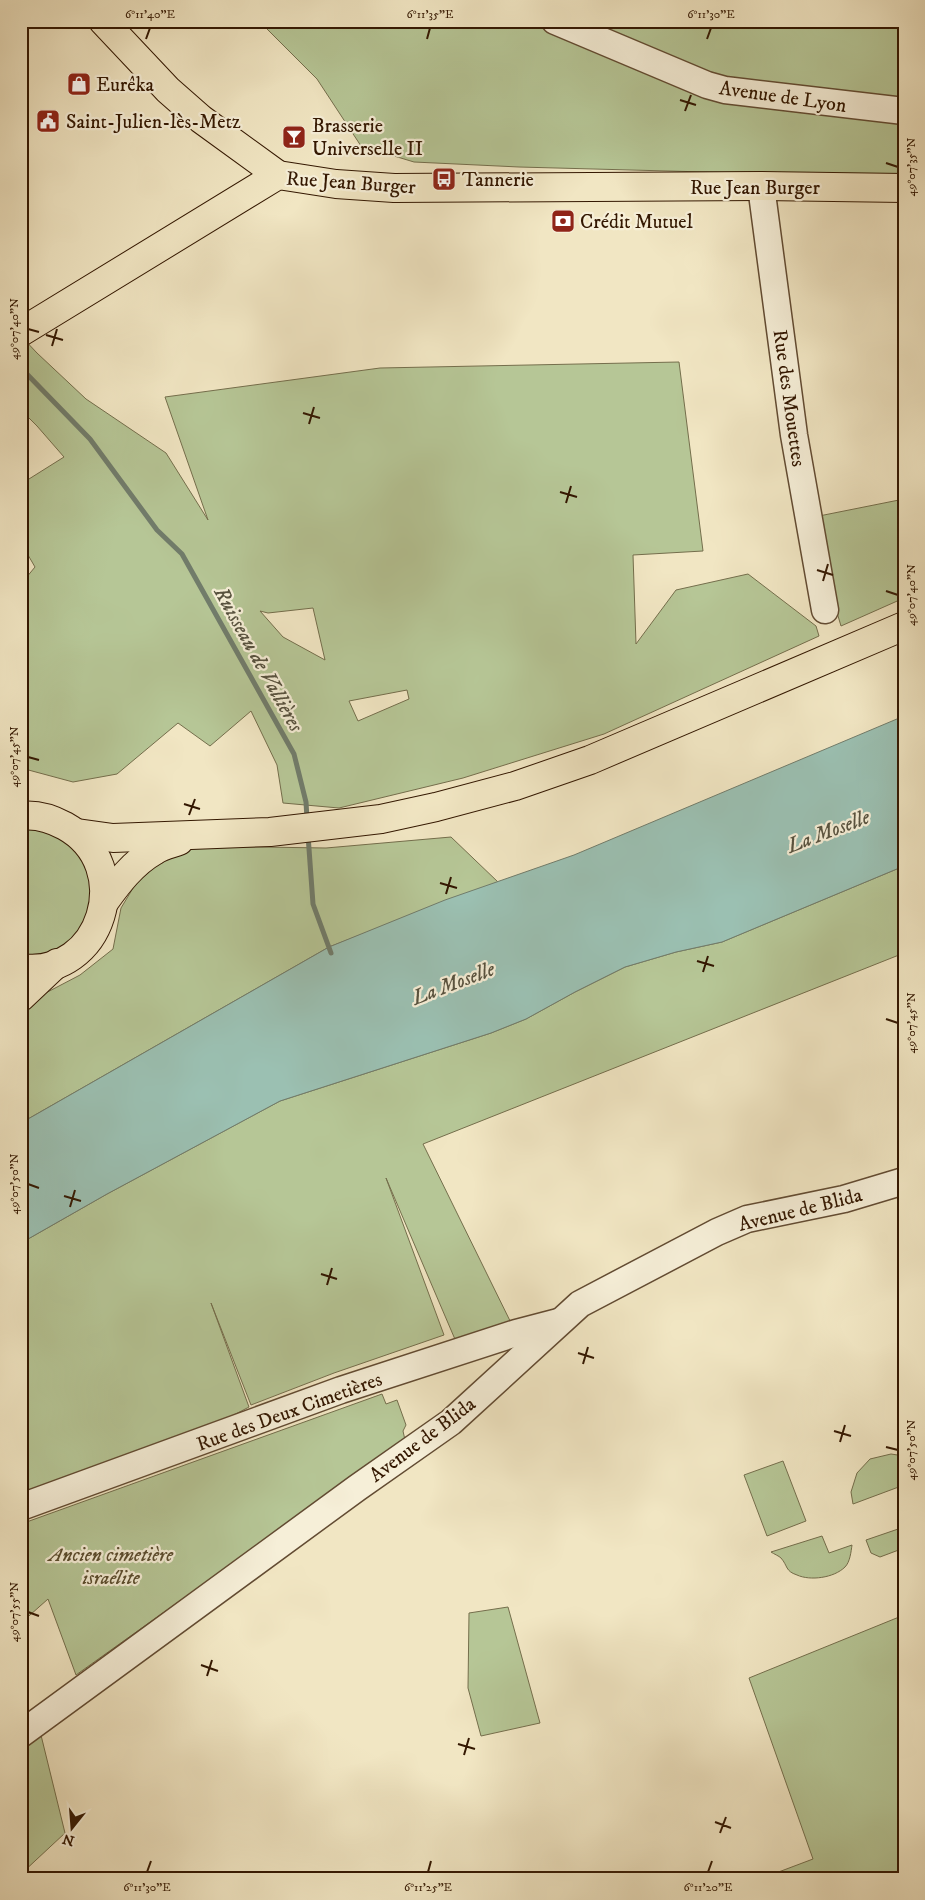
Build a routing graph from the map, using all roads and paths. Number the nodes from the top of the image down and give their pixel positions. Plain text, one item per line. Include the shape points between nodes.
1 (103, 21) edge
2 (556, 21) edge
3 (904, 111) edge
4 (278, 175) junction
5 (761, 186) junction
6 (904, 188) edge
7 (21, 332) edge
8 (825, 610) dead end
9 (904, 626) edge
10 (21, 816) edge
11 (77, 833) junction
12 (195, 835) junction
13 (105, 902) junction
14 (57, 964) junction
15 (21, 968) edge
16 (21, 997) edge
17 (904, 1181) edge
18 (558, 1322) junction
19 (21, 1507) edge
20 (21, 1734) edge

1 - 4 main road via 168,90 201,119
2 - 3 street, Avenue de Lyon via 725,90
4 - 5 main road, Rue Jean Burger via 394,188
4 - 7 main road, Rue Jean Burger
5 - 6 main road, Rue Jean Burger
5 - 8 street, Rue des Mouettes via 794,435
9 - 12 main road via 590,760 515,786 381,819 270,832
10 - 11 main road via 54,820
11 - 12 main road via 113,838
11 - 13 main road via 94,852 104,876
12 - 13 main road via 154,850 134,866
13 - 14 main road via 100,921 90,939
14 - 15 main road
14 - 16 main road
17 - 18 street, Avenue de Blida via 844,1199 748,1219 580,1304
18 - 19 street, Rue des Deux Cimetières via 341,1390
18 - 20 street, Avenue de Blida via 451,1422

